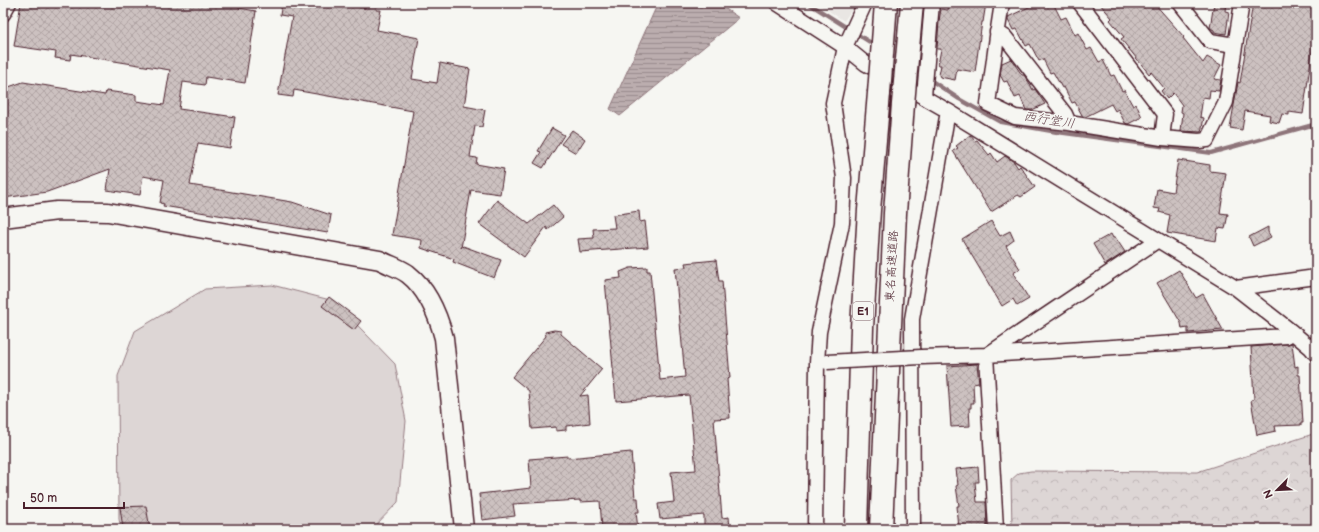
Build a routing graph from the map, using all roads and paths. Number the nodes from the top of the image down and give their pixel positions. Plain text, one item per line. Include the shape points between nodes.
1 (9, 3) edge
2 (777, 3) edge
3 (865, 3) edge
4 (886, 3) edge
5 (912, 3) edge
6 (932, 3) edge
7 (1002, 3) edge
8 (1080, 3) edge
9 (1180, 3) edge
10 (1242, 3) edge
11 (3, 14) edge
12 (997, 32) junction
13 (849, 37) junction
14 (1235, 45) junction
15 (924, 91) junction
16 (948, 111) junction
17 (1069, 124) junction
18 (1162, 138) junction
19 (3, 218) edge
20 (1158, 240) junction
21 (1316, 277) edge
22 (1236, 288) junction
23 (1292, 332) junction
24 (1316, 354) edge
25 (986, 355) junction
26 (822, 363) junction
27 (464, 529) edge
28 (815, 529) edge
29 (856, 529) edge
30 (881, 529) edge
31 (913, 529) edge
32 (996, 529) edge

1 - 11 street
2 - 13 street
3 - 13 street
4 - 29 highway, E1, bridge via 862,328
5 - 30 highway, 東名高速道路 / E1, bridge via 893,236
6 - 15 street
7 - 12 street
8 - 18 street via 1166,114
9 - 14 street via 1210,41
10 - 14 street
12 - 17 street via 1005,37 1065,114
12 - 17 street via 988,104 1015,117
13 - 15 street via 866,64
13 - 26 street via 833,103 844,178 842,222 818,332
14 - 18 street via 1226,102 1207,140 1199,142
15 - 16 street
16 - 20 street
16 - 31 street via 912,320
17 - 18 street
19 - 27 street via 57,211 108,212 380,260 408,274 426,294 440,322 444,338
20 - 22 street
20 - 25 street
21 - 22 street
22 - 23 street
23 - 24 street
23 - 25 street via 1279,337
25 - 26 street, bridge
25 - 32 street
26 - 28 street

